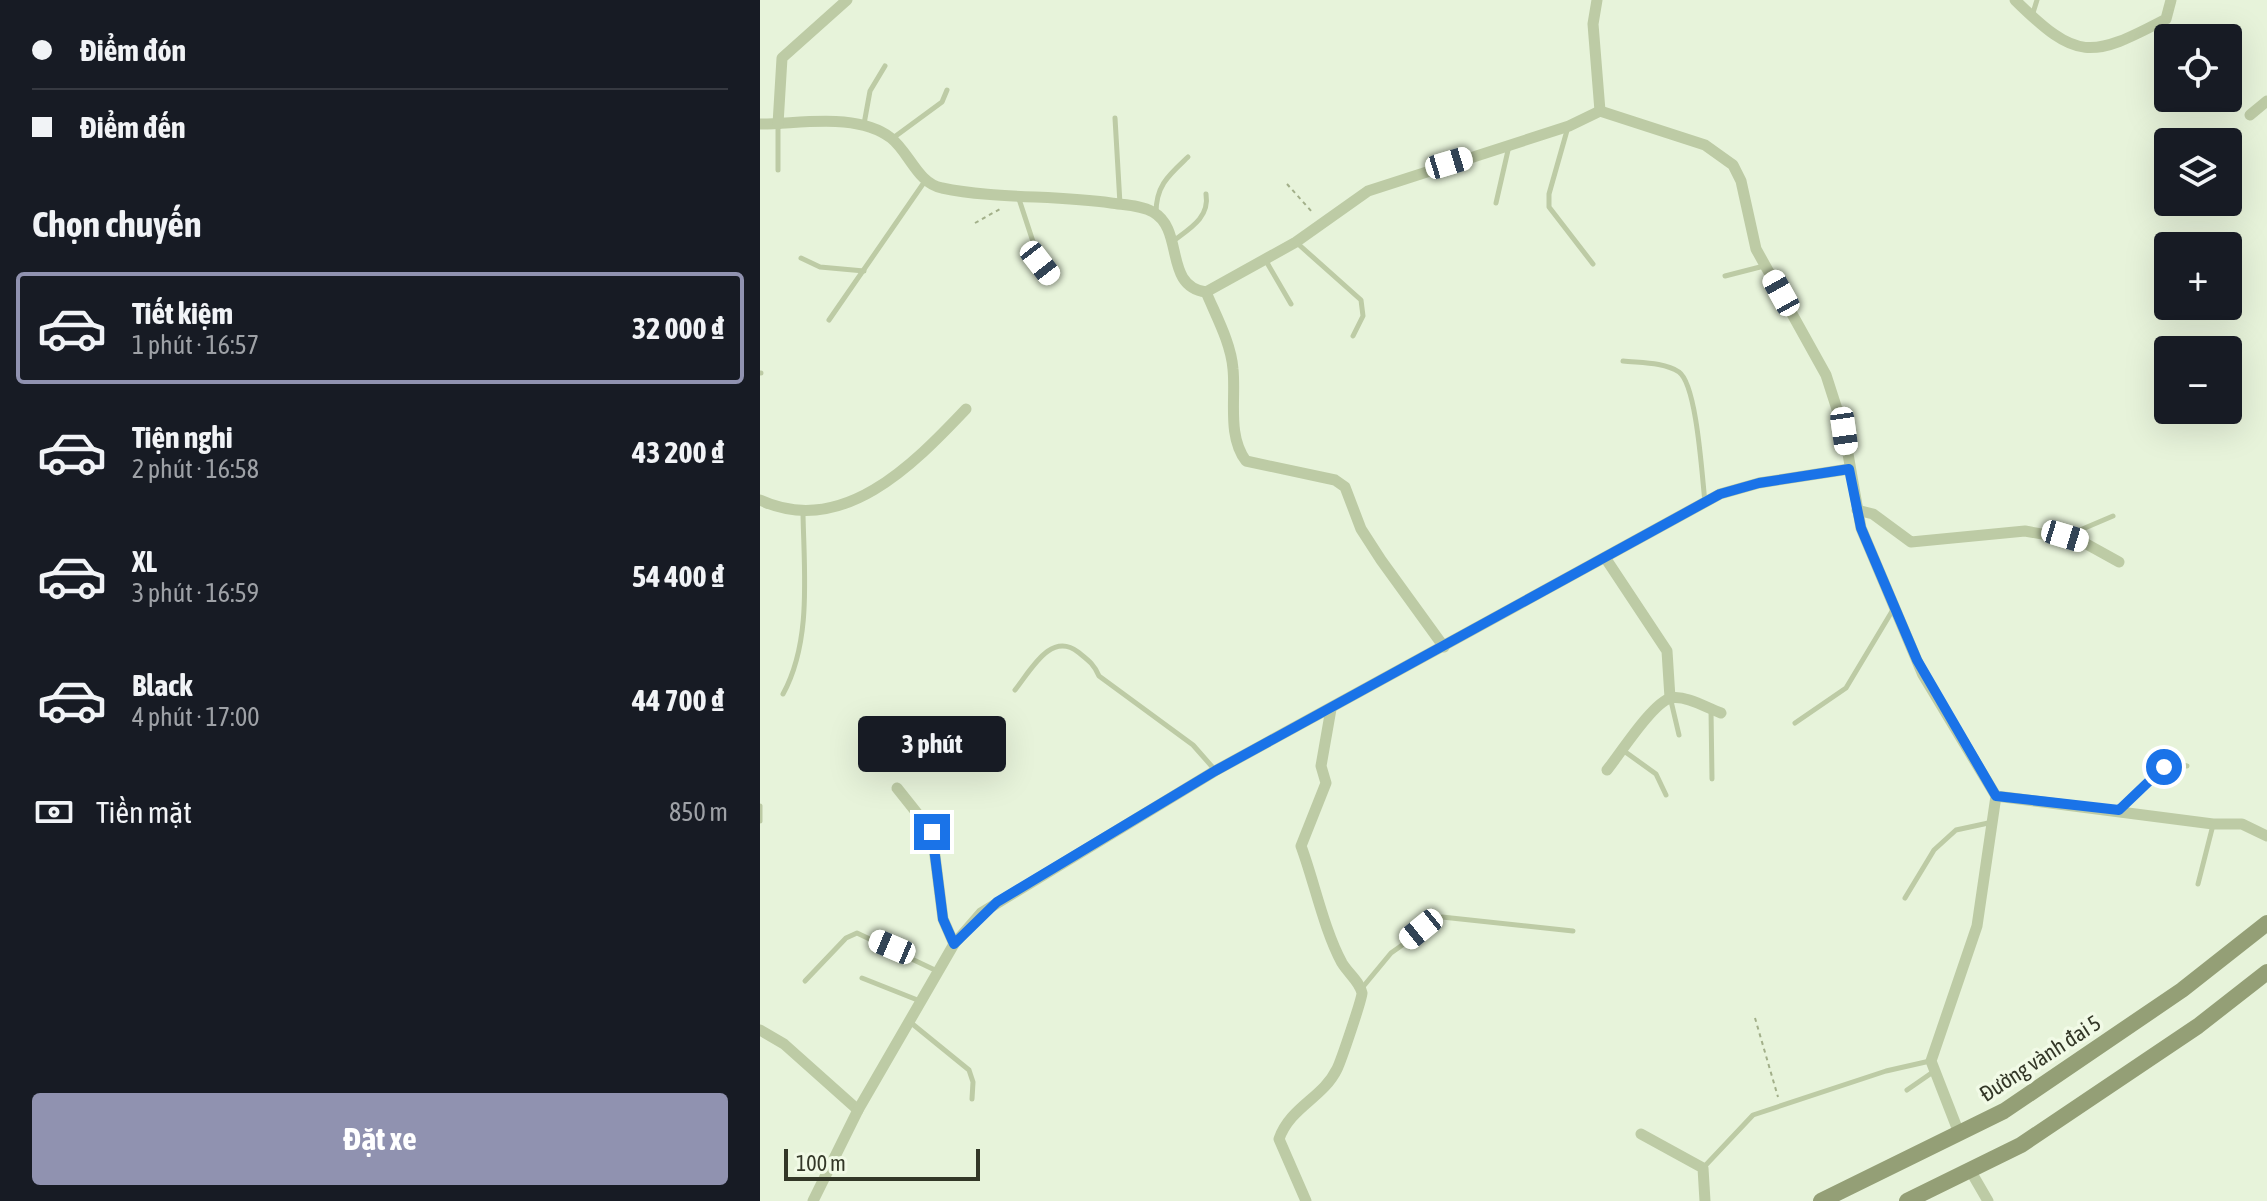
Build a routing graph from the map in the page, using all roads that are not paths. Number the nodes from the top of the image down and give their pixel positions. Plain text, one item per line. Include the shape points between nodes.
1 (847, 0) edge
2 (1597, 0) edge
3 (2015, 0) edge
4 (2037, 0) edge
5 (2171, 0) edge
6 (2032, 17) junction
7 (885, 66) dead end
8 (947, 90) dead end
9 (2267, 101) edge
10 (1600, 111) junction
11 (2250, 115) dead end
12 (1115, 118) dead end
13 (760, 124) edge
14 (778, 124) junction
15 (864, 125) junction
16 (1569, 126) junction
17 (892, 139) junction
18 (1510, 145) junction
19 (1188, 157) dead end
20 (778, 170) dead end
21 (926, 180) junction
22 (1206, 194) dead end
23 (1018, 196) junction
24 (1496, 203) dead end
25 (1120, 205) junction
26 (1156, 214) junction
27 (1171, 242) junction
28 (1296, 242) junction
29 (801, 258) dead end
30 (1266, 260) junction
31 (1593, 264) dead end
32 (1765, 266) junction
33 (865, 271) junction
34 (1050, 276) dead end
35 (1725, 276) dead end
36 (1206, 292) junction
37 (1291, 304) dead end
38 (829, 320) dead end
39 (1353, 336) dead end
40 (1623, 361) dead end
41 (966, 409) dead end
42 (1849, 469) junction
43 (760, 500) edge
44 (1706, 503) junction
45 (1857, 510) junction
46 (803, 513) junction
47 (2113, 516) dead end
48 (2065, 536) junction
49 (1606, 559) junction
50 (2119, 562) dead end
51 (1895, 607) junction
52 (1444, 647) junction
53 (1015, 690) dead end
54 (783, 694) dead end
55 (1670, 698) junction
56 (1331, 709) junction
57 (1716, 711) joint
58 (1795, 723) dead end
59 (1679, 735) dead end
60 (1624, 750) junction
61 (2187, 766) dead end
62 (1607, 770) dead end
63 (1215, 771) junction
64 (1712, 779) dead end
65 (897, 788) dead end
66 (1666, 795) dead end
67 (1996, 796) junction
68 (760, 806) edge
69 (2119, 810) junction
70 (760, 821) edge
71 (1994, 822) junction
72 (2213, 824) junction
73 (2267, 836) edge
74 (2198, 884) dead end
75 (1905, 898) dead end
76 (2267, 923) edge
77 (1573, 931) dead end
78 (954, 944) junction
79 (938, 971) junction
80 (2267, 972) edge
81 (862, 978) dead end
82 (805, 981) dead end
83 (1362, 989) junction
84 (921, 1001) junction
85 (909, 1022) junction
86 (760, 1030) edge
87 (1932, 1066) junction
88 (1907, 1090) dead end
89 (972, 1099) dead end
90 (858, 1110) junction
91 (1959, 1133) junction
92 (1641, 1134) dead end
93 (1703, 1168) junction
94 (1970, 1170) junction
95 (813, 1201) edge
96 (1306, 1201) edge
97 (1705, 1201) edge
98 (1821, 1201) edge
99 (1907, 1201) edge
100 (1988, 1201) edge

1 - 14 street via 782,58
2 - 10 street via 1593,24
3 - 6 street
4 - 6 lane
5 - 6 street via 2166,19 2108,47 2080,49 2062,43
7 - 15 lane via 870,91
8 - 17 lane via 942,102
9 - 11 street
10 - 16 street
10 - 32 street via 1705,145 1733,165 1751,236
12 - 25 lane
13 - 14 street
14 - 15 street
14 - 20 lane
15 - 17 street
16 - 18 street
16 - 31 lane via 1549,207
17 - 21 street
18 - 24 lane
18 - 28 street via 1368,191
19 - 26 lane via 1163,181
21 - 23 street via 945,189
21 - 33 lane
22 - 27 lane via 1206,209 1198,222
23 - 25 street
23 - 34 lane via 1040,263
25 - 26 street
26 - 27 street
27 - 36 street via 1187,285
28 - 30 street
28 - 39 lane via 1361,300 1363,316
29 - 33 lane via 820,267
30 - 36 street
30 - 37 lane
32 - 35 lane
32 - 42 street via 1826,375 1844,431
33 - 38 lane
36 - 52 street via 1233,367 1239,451 1246,461 1335,480 1345,487 1361,529
40 - 44 lane via 1656,365 1686,380
41 - 46 street via 880,486 853,503
42 - 44 street via 1739,487
42 - 45 street
43 - 46 street
44 - 49 street
45 - 48 street via 1920,543 2011,532
45 - 51 street
46 - 54 lane via 799,656
47 - 48 lane
48 - 50 street
49 - 52 street
49 - 55 street via 1667,651
51 - 58 lane via 1846,688
51 - 67 street via 1923,675
52 - 56 street
53 - 63 lane via 1047,651 1056,644 1069,645 1094,664 1099,676 1193,745
55 - 57 street
55 - 59 lane
55 - 60 street
56 - 63 street
56 - 83 street via 1321,766 1326,783 1301,846 1341,962
57 - 64 lane
60 - 62 street
60 - 66 lane via 1656,774
61 - 69 lane via 2171,762
63 - 78 street via 997,902
65 - 78 street via 932,832 943,919
67 - 69 street
67 - 71 street
68 - 70 lane
69 - 72 street
71 - 75 lane via 1956,830 1934,850
71 - 87 street via 1974,941
72 - 73 street via 2242,824
72 - 74 lane
76 - 91 main road, Đường vành đai 5 via 2182,990 2004,1111
77 - 83 lane via 1442,917 1391,953
78 - 79 street
79 - 82 lane via 857,933
79 - 84 street
80 - 94 main road via 2198,1026 2021,1145
81 - 84 lane
83 - 96 street via 1362,1003 1338,1067 1327,1085 1285,1122 1279,1139
84 - 85 street
85 - 89 lane via 969,1070
85 - 90 street
86 - 90 street via 784,1044
87 - 88 lane
87 - 91 street
87 - 93 lane via 1886,1071 1753,1115
90 - 95 street
91 - 98 main road, Đường vành đai 5
92 - 93 street
93 - 97 street
94 - 99 main road
94 - 100 street

